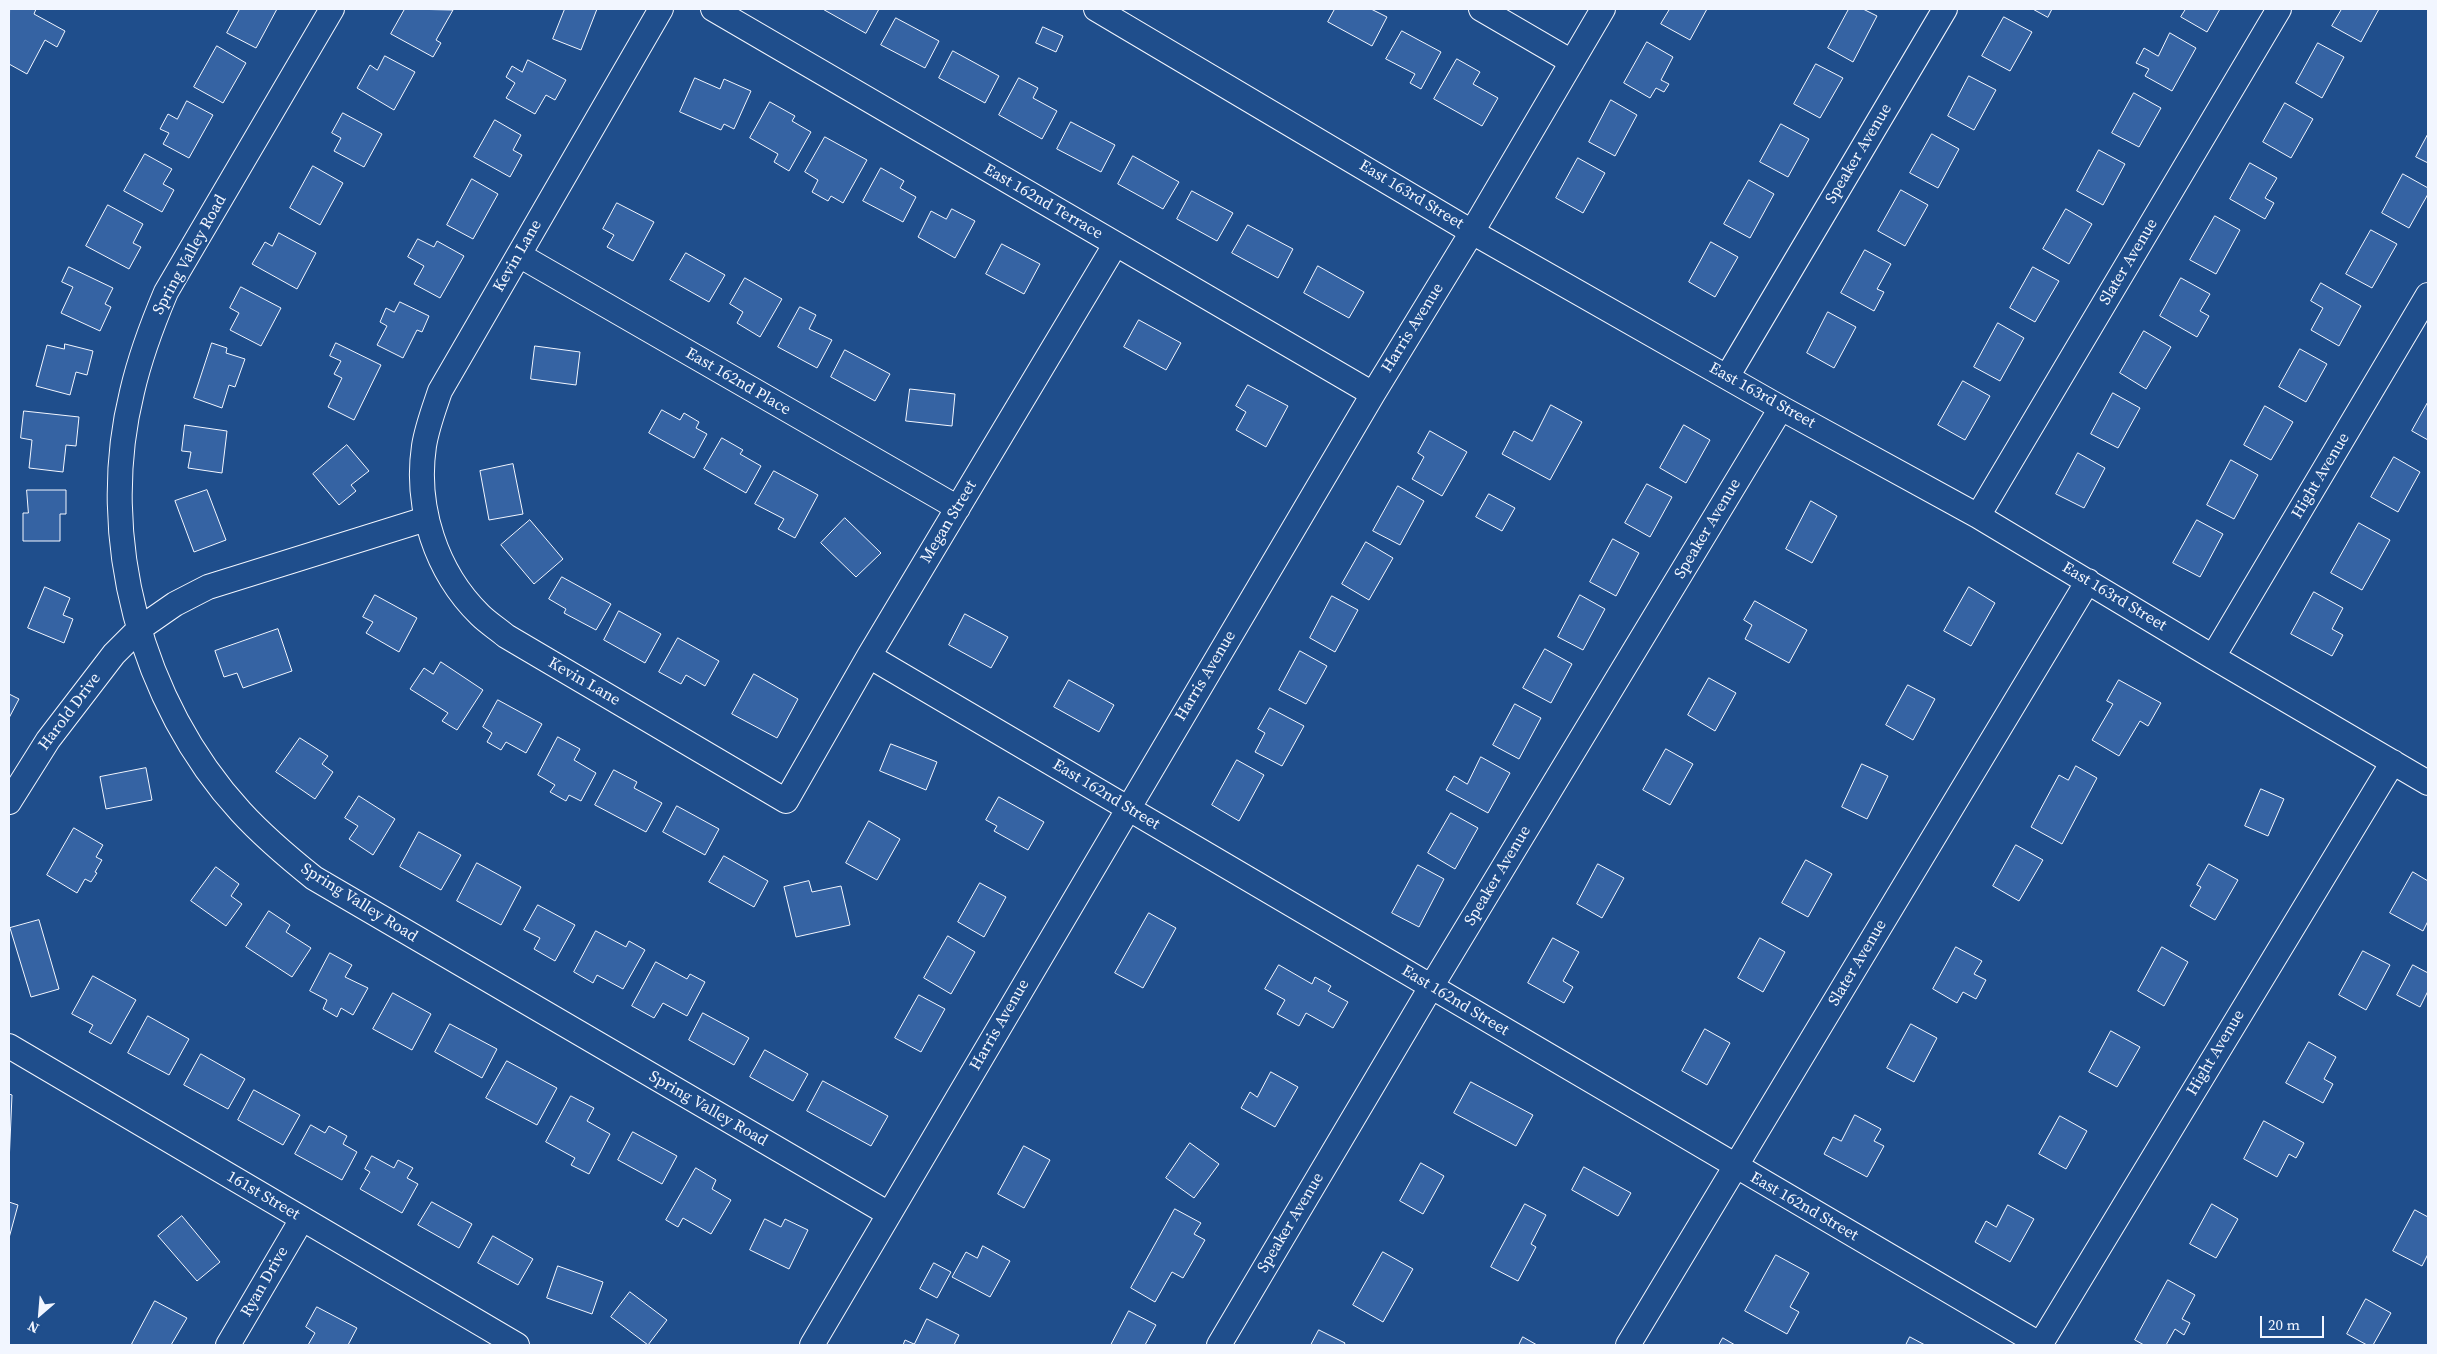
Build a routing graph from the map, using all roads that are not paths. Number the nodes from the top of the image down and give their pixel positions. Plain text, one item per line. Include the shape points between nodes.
1 (332, 9) edge
2 (661, 9) edge
3 (713, 9) edge
4 (1096, 9) edge
5 (1481, 9) edge
6 (1603, 9) edge
7 (1945, 9) edge
8 (2279, 9) edge
9 (1572, 62) junction
10 (1472, 232) junction
11 (1115, 245) junction
12 (519, 255) junction
13 (2428, 295) edge
14 (1727, 377) junction
15 (1373, 394) junction
16 (1781, 408) junction
17 (958, 508) junction
18 (1978, 516) junction
19 (426, 519) junction
20 (2088, 581) junction
21 (140, 629) junction
22 (869, 656) junction
23 (2213, 658) junction
24 (2393, 762) junction
25 (2428, 783) edge
26 (786, 801) joint
27 (9, 802) edge
28 (1128, 808) junction
29 (1431, 987) junction
30 (9, 1046) edge
31 (1735, 1166) junction
32 (889, 1214) junction
33 (302, 1219) junction
34 (228, 1345) edge
35 (517, 1345) edge
36 (812, 1345) edge
37 (1219, 1345) edge
38 (1628, 1345) edge
39 (2041, 1345) edge

1 - 21 street, Spring Valley Road via 166,292 147,338 131,393 120,492 124,550
2 - 12 street, Kevin Lane
3 - 11 street, East 162nd Terrace
4 - 10 street, East 163rd Street
5 - 9 street
6 - 9 street, Harris Avenue
7 - 14 street, Speaker Avenue
8 - 18 street, Slater Avenue
9 - 10 street, Harris Avenue
10 - 14 street, East 163rd Street
10 - 15 street, Harris Avenue
11 - 15 street, East 162nd Terrace
11 - 17 street, Megan Street
12 - 17 street, East 162nd Place
12 - 19 street, Kevin Lane via 440,391 424,447 422,484
13 - 23 street, Hight Avenue
14 - 16 street, East 163rd Street
15 - 28 street, Harris Avenue
16 - 18 street, East 163rd Street
16 - 29 street, Speaker Avenue
17 - 22 street, Megan Street
18 - 20 street, East 163rd Street
19 - 21 street via 208,587 175,604
19 - 26 street, Kevin Lane via 442,563 460,592 480,615 506,636
20 - 23 street, East 163rd Street
20 - 31 street, Slater Avenue
21 - 27 street, Harold Drive via 114,654 48,740
21 - 32 street, Spring Valley Road via 161,688 204,766 241,812 314,878
22 - 26 street, Megan Street
22 - 28 street, East 162nd Street
23 - 24 street, East 163rd Street
24 - 25 street, East 163rd Street
24 - 39 street, Hight Avenue
28 - 29 street, East 162nd Street
28 - 32 street, Harris Avenue
29 - 31 street, East 162nd Street
29 - 37 street, Speaker Avenue
30 - 33 street, 161st Street
31 - 38 street, Slater Avenue
31 - 39 street, East 162nd Street
32 - 36 street, Harris Avenue
33 - 34 street, Ryan Drive
33 - 35 street, 161st Street

